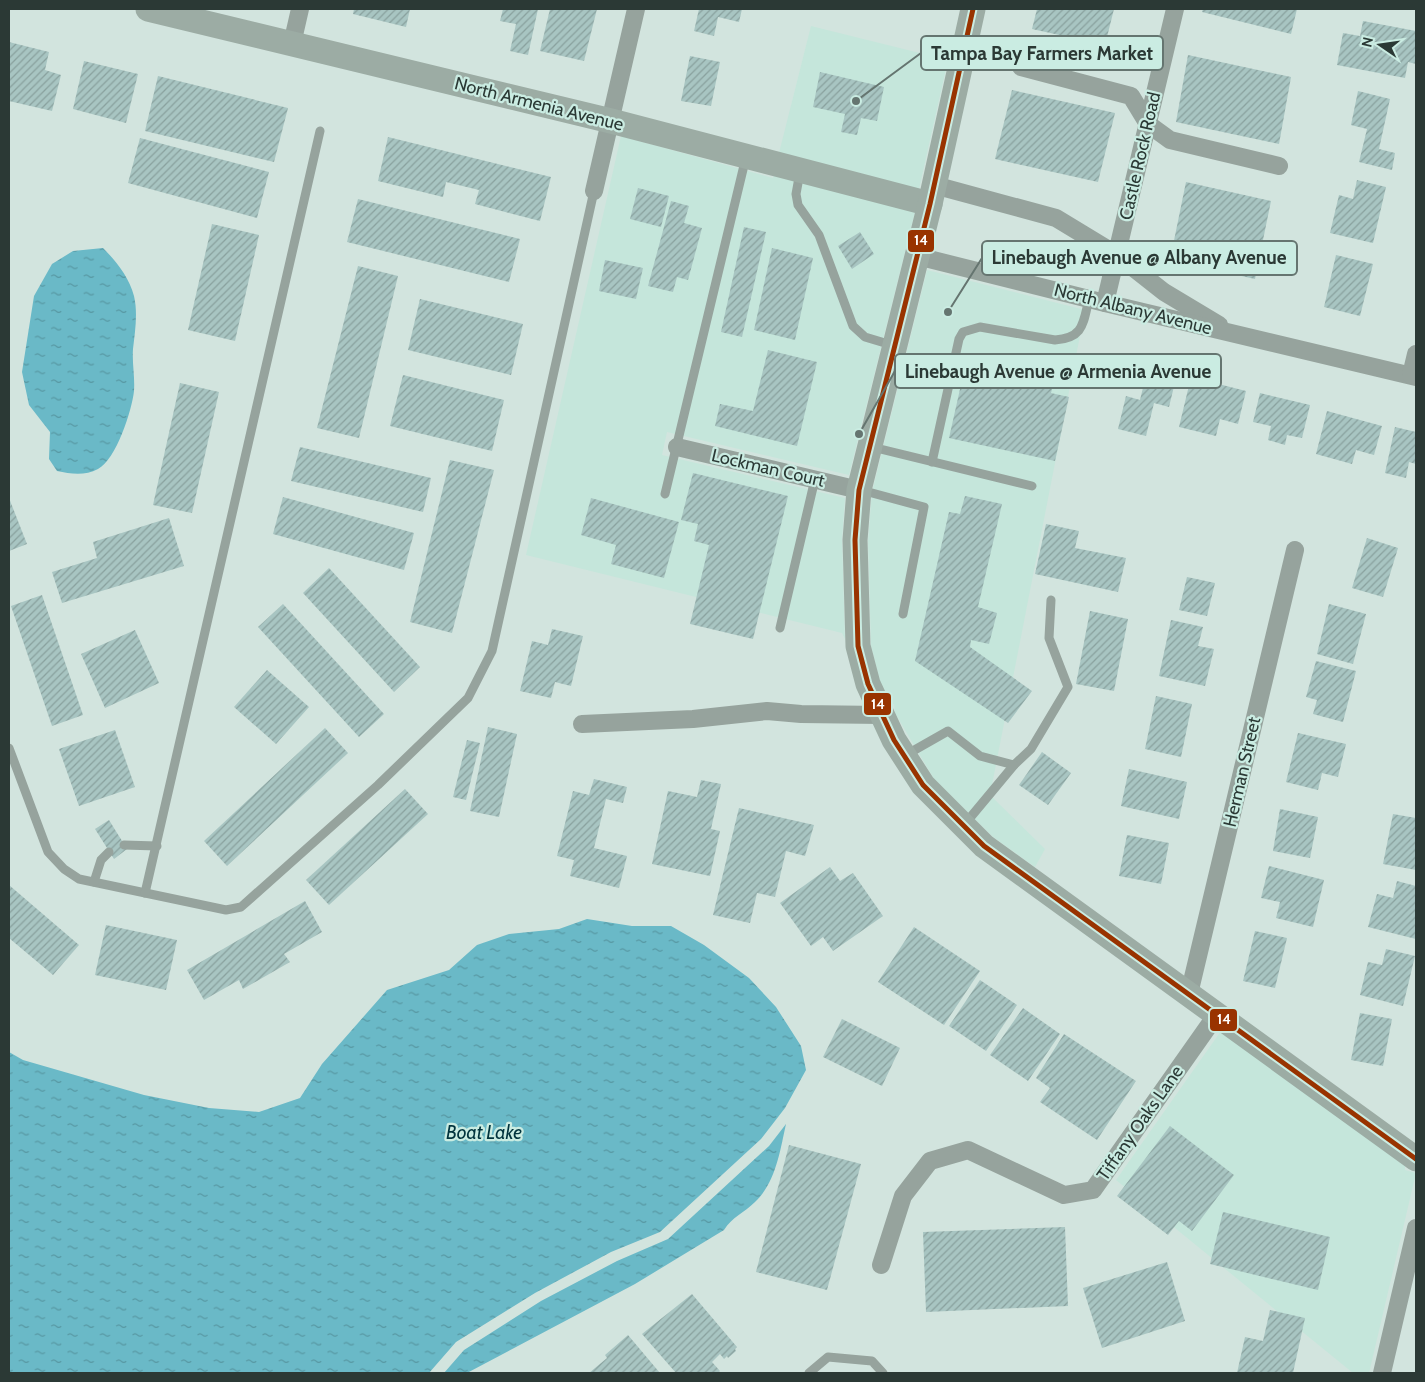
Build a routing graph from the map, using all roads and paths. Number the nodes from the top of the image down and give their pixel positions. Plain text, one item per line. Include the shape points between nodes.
1 (148, 9) edge
2 (300, 9) edge
3 (636, 9) edge
4 (973, 9) edge
5 (1175, 9) edge
6 (292, 44) junction
7 (1021, 67) dead end
8 (611, 121) junction
9 (1148, 124) junction
10 (320, 131) dead end
11 (746, 156) junction
12 (1279, 166) dead end
13 (800, 170) junction
14 (594, 191) joint
15 (932, 194) junction
16 (1117, 255) junction
17 (917, 256) junction
18 (1097, 301) junction
19 (1232, 333) junction
20 (895, 346) junction
21 (1416, 354) edge
22 (1414, 376) edge
23 (870, 446) junction
24 (677, 447) junction
25 (932, 462) junction
26 (815, 479) junction
27 (1032, 486) dead end
28 (859, 490) junction
29 (665, 494) dead end
30 (1295, 550) dead end
31 (1051, 600) dead end
32 (903, 614) dead end
33 (780, 628) dead end
34 (882, 715) junction
35 (582, 724) dead end
36 (9, 748) edge
37 (904, 756) junction
38 (1014, 765) junction
39 (963, 825) junction
40 (124, 845) dead end
41 (156, 846) junction
42 (109, 852) dead end
43 (94, 882) junction
44 (145, 893) junction
45 (1189, 994) junction
46 (1217, 1014) junction
47 (1416, 1158) edge
48 (1416, 1228) edge
49 (881, 1265) dead end
50 (810, 1373) edge
51 (883, 1373) edge
52 (1382, 1373) edge

1 - 6 main road, North Armenia Avenue
2 - 6 street
3 - 8 street
4 - 15 main road
5 - 9 street, Castle Rock Road
6 - 8 main road, North Armenia Avenue
7 - 9 street via 1131,96
8 - 11 main road, North Armenia Avenue
8 - 14 street
9 - 12 street via 1170,140
9 - 16 street, Castle Rock Road
10 - 41 lane
11 - 13 main road, North Armenia Avenue
11 - 24 lane
13 - 15 main road, North Armenia Avenue
13 - 20 lane via 796,194 798,206 819,235 853,326 865,337
14 - 44 lane via 492,651 468,698 378,785 242,907 226,910
15 - 16 street, North Albany Avenue via 1056,218
15 - 17 main road
16 - 18 street, Castle Rock Road
16 - 19 street, North Albany Avenue via 1164,292
17 - 18 street, North Albany Avenue
17 - 20 main road
18 - 19 street, North Albany Avenue
18 - 25 lane via 1077,334 1067,339 1055,340 980,327 963,332
19 - 22 street, North Albany Avenue
20 - 23 main road
21 - 22 street
23 - 25 lane
23 - 28 main road
24 - 26 street, Lockman Court
24 - 29 lane
25 - 27 lane
26 - 28 street, Lockman Court
26 - 33 lane
28 - 32 lane via 924,507
28 - 34 main road via 855,540 858,646 868,684
30 - 45 street, Herman Street
31 - 38 lane via 1049,638 1068,687 1031,749
34 - 35 street via 767,711 693,719
34 - 37 main road
36 - 43 lane via 48,852 79,879
37 - 38 lane via 948,731 980,756
37 - 39 main road via 923,785
38 - 39 lane
39 - 45 main road via 984,846
40 - 41 lane
41 - 44 lane
42 - 43 lane via 102,860
43 - 44 lane
45 - 46 main road
46 - 47 main road
46 - 49 street, Tiffany Oaks Lane via 1093,1190 1064,1196 968,1150 930,1160 903,1196
48 - 52 street
50 - 51 lane via 828,1357 872,1362

